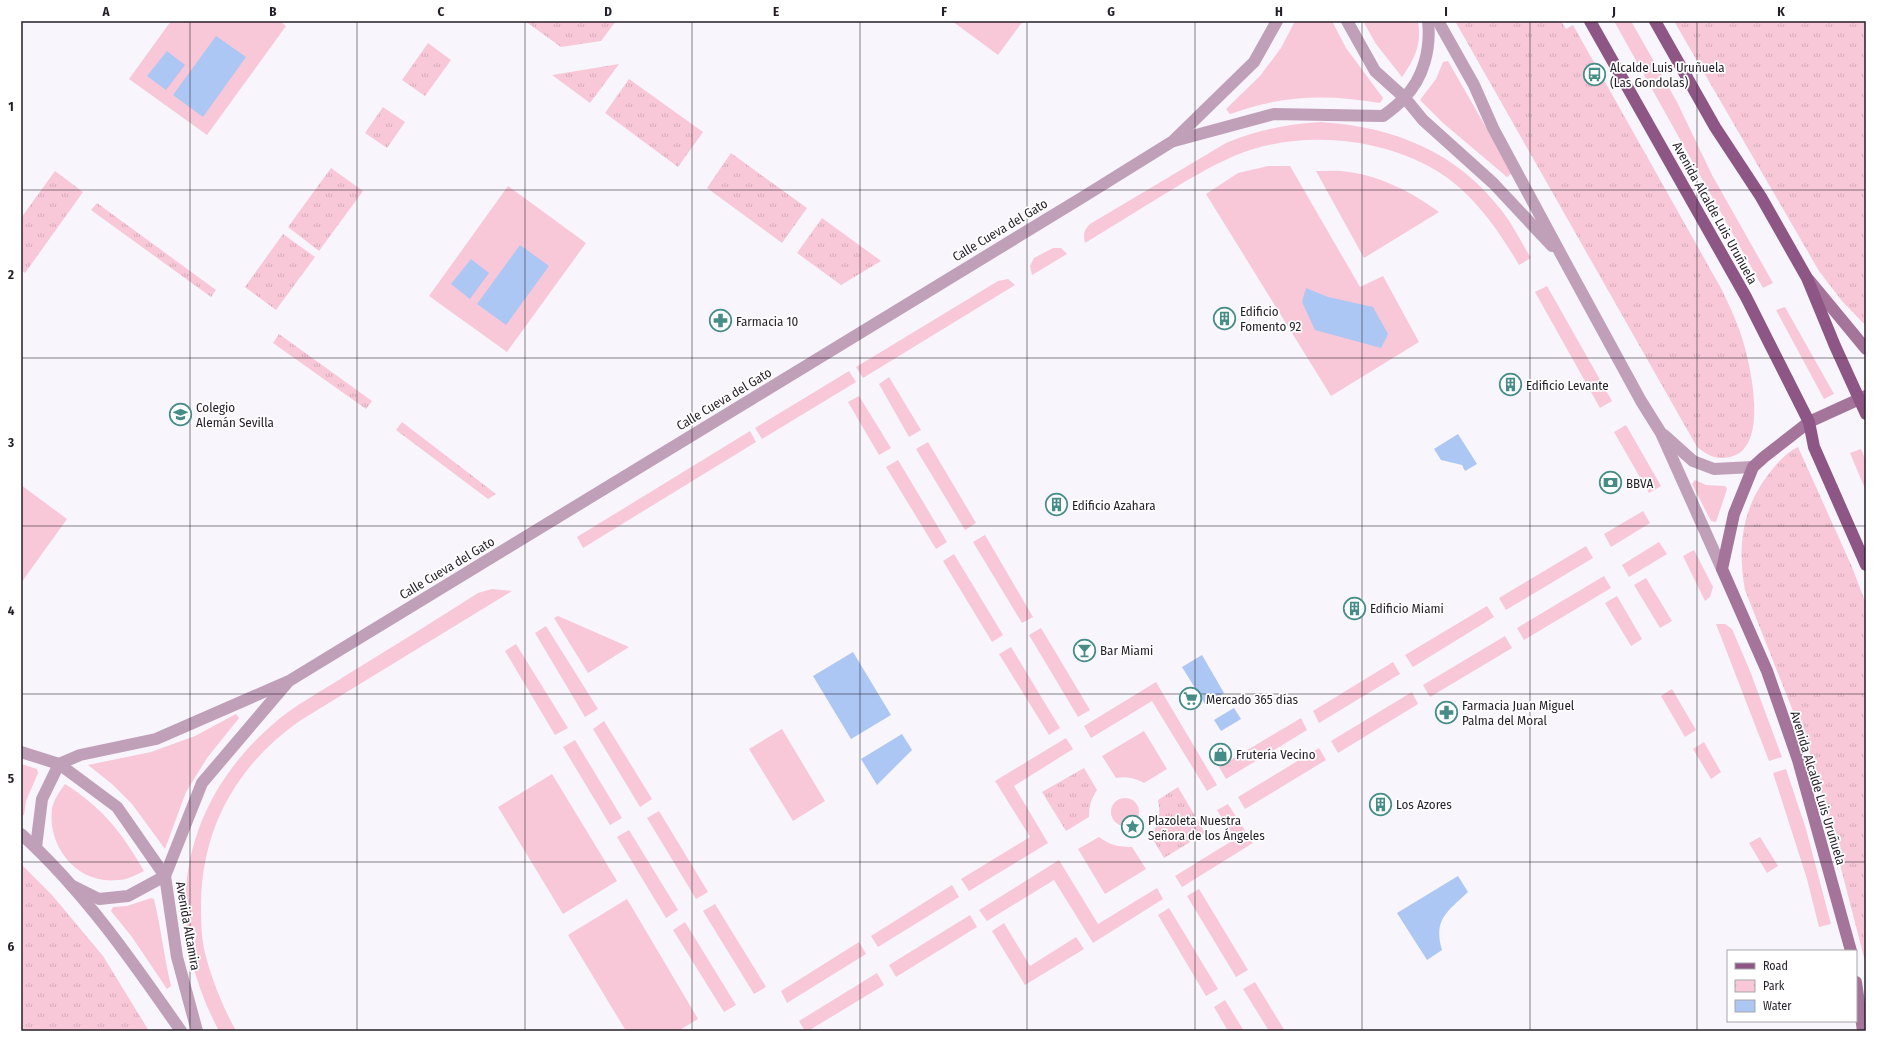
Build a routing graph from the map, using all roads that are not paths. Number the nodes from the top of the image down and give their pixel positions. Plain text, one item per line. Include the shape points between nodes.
1 (1277, 21) edge
2 (1346, 21) edge
3 (1428, 21) edge
4 (1438, 21) edge
5 (1590, 21) edge
6 (1655, 21) edge
7 (1405, 98) junction
8 (1173, 141) junction
9 (1563, 258) junction
10 (1807, 278) junction
11 (1866, 349) edge
12 (1862, 397) edge
13 (1866, 414) edge
14 (1809, 422) junction
15 (1661, 433) junction
16 (1753, 468) junction
17 (1866, 565) edge
18 (1722, 569) junction
19 (289, 681) junction
20 (21, 752) edge
21 (59, 764) junction
22 (21, 834) edge
23 (36, 847) junction
24 (165, 876) junction
25 (71, 885) junction
26 (1850, 950) edge
27 (1857, 989) edge
28 (181, 1031) edge
29 (197, 1031) edge
30 (1863, 1031) edge

1 - 8 street via 1254,62
2 - 7 street, Avenida Alcalde Luis Uruñuela via 1375,71
3 - 7 street via 1430,38 1423,71
4 - 9 street, Avenida Alcalde Luis Uruñuela
5 - 14 main road, Avenida Alcalde Luis Uruñuela via 1746,297
6 - 10 main road via 1715,127 1761,198
7 - 8 street via 1383,116 1274,114
7 - 9 street, Avenida Alcalde Luis Uruñuela via 1423,120 1493,183
8 - 19 street, Calle Cueva del Gato
9 - 15 street, Avenida Alcalde Luis Uruñuela
10 - 11 street
10 - 12 main road via 1835,346
12 - 13 main road
12 - 14 street
14 - 16 street
14 - 17 main road, Avenida Alcalde Luis Uruñuela via 1814,447
15 - 16 street, Avenida Alcalde Luis Uruñuela via 1693,461 1714,469
15 - 18 street, Avenida Alcalde Luis Uruñuela
16 - 18 street via 1734,514
18 - 26 street, Avenida Alcalde Luis Uruñuela via 1767,671 1798,760
19 - 21 street via 156,739 80,755
19 - 24 street via 202,783
20 - 21 street, Avenida Altamira
21 - 23 street via 42,799
21 - 24 street, Avenida Altamira via 117,807
22 - 23 street
23 - 25 street
24 - 25 street via 128,896 99,899
24 - 29 street, Avenida Altamira via 177,957
25 - 28 street via 135,964
27 - 30 street

